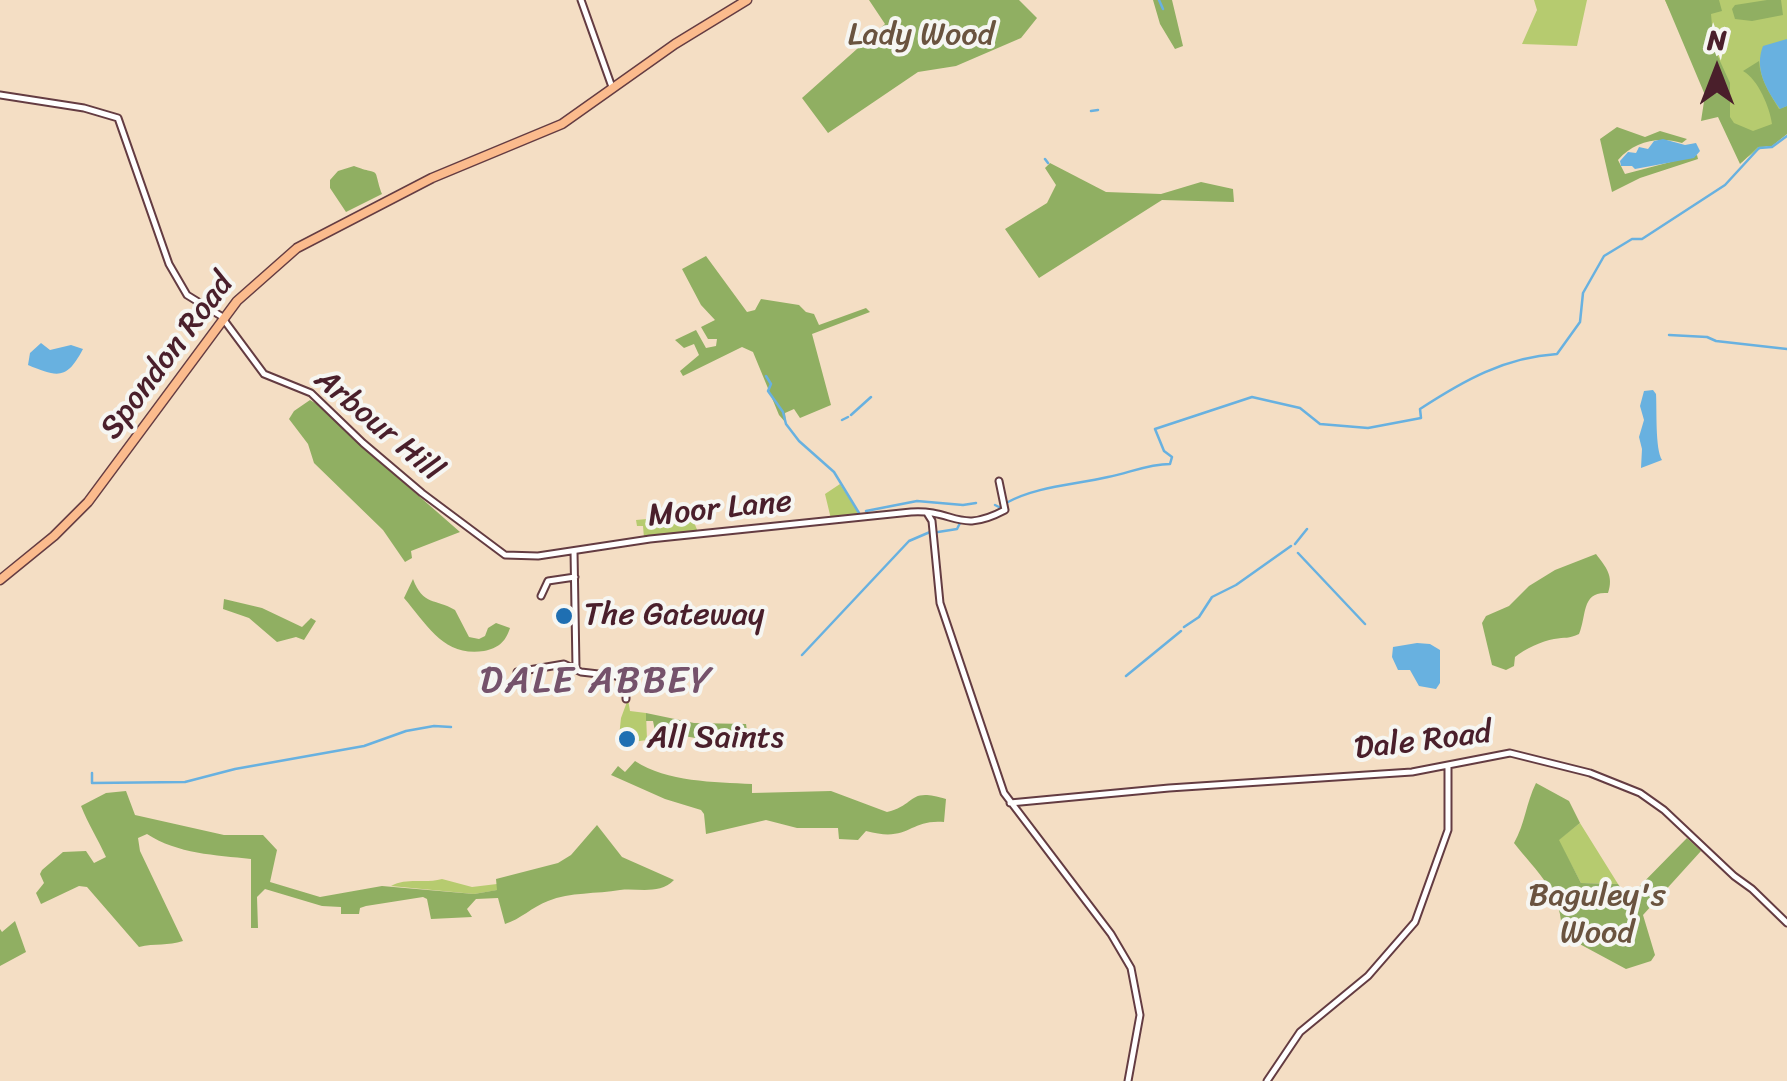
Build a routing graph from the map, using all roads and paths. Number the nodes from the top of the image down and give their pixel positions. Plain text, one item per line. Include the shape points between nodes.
1 (581, 0) edge
2 (747, 0) edge
3 (613, 90) junction
4 (0, 95) edge
5 (223, 319) junction
6 (999, 480) dead end
7 (927, 513) junction
8 (574, 550) junction
9 (517, 557) joint
10 (575, 577) junction
11 (0, 580) edge
12 (541, 596) dead end
13 (574, 652) junction
14 (564, 664) junction
15 (576, 668) junction
16 (517, 672) dead end
17 (626, 699) dead end
18 (1448, 766) junction
19 (1010, 803) junction
20 (1787, 924) edge
21 (1128, 1081) edge
22 (1267, 1081) edge

1 - 3 street
2 - 3 main road, Spondon Road
3 - 5 main road, Spondon Road via 543,134 432,178 297,248
4 - 5 street, Arbour Hill via 118,118 173,274 187,294
5 - 9 street, Arbour Hill via 264,374 311,392 422,494 501,553
5 - 11 main road, Spondon Road via 88,502
6 - 7 street, Moor Lane via 1004,510 982,522
7 - 8 street, Moor Lane
7 - 19 street via 940,603
8 - 9 street, Moor Lane
8 - 10 street
10 - 12 street via 548,581
10 - 13 street
13 - 14 street
13 - 15 street
14 - 15 street
14 - 16 street
15 - 17 street via 622,678
18 - 19 street, Dale Road
18 - 20 street, Dale Road via 1510,753 1626,785 1664,810
18 - 22 street via 1448,830 1416,922 1368,976 1300,1032
19 - 21 street via 1129,962 1140,1015

